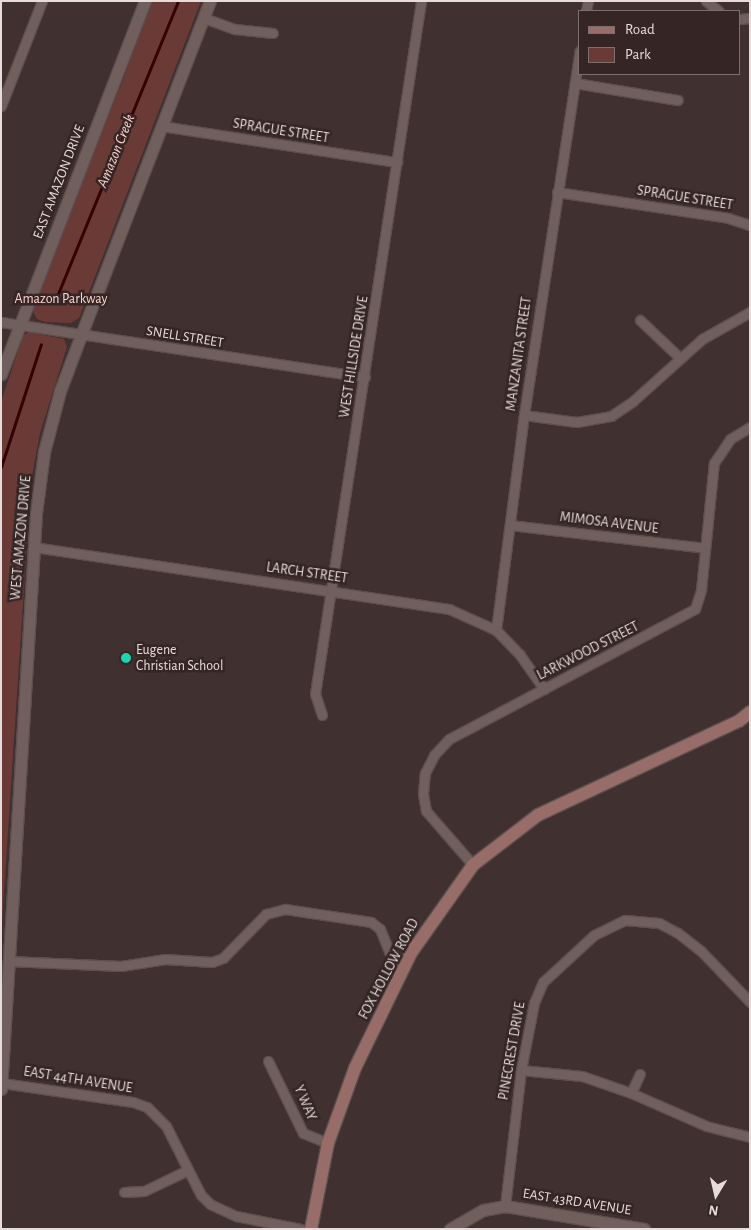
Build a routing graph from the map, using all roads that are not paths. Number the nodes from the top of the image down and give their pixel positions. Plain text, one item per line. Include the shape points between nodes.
1 (42, 1) edge
2 (145, 1) edge
3 (210, 1) edge
4 (421, 1) edge
5 (706, 1) edge
6 (718, 10) edge
7 (204, 18) junction
8 (273, 33) dead end
9 (578, 64) edge
10 (575, 83) junction
11 (678, 100) dead end
12 (1, 106) edge
13 (161, 126) junction
14 (397, 162) junction
15 (557, 192) junction
16 (750, 225) edge
17 (750, 312) edge
18 (640, 320) dead end
19 (1, 322) edge
20 (19, 325) junction
21 (80, 335) junction
22 (680, 358) junction
23 (1, 374) edge
24 (364, 377) junction
25 (524, 415) junction
26 (750, 426) edge
27 (510, 526) junction
28 (34, 548) junction
29 (705, 548) junction
30 (331, 590) junction
31 (496, 630) junction
32 (544, 688) junction
33 (750, 712) edge
34 (322, 715) dead end
35 (473, 865) junction
36 (9, 961) junction
37 (406, 965) junction
38 (750, 1002) edge
39 (268, 1061) dead end
40 (520, 1070) junction
41 (640, 1074) dead end
42 (2, 1083) edge
43 (1, 1089) edge
44 (631, 1093) junction
45 (750, 1137) edge
46 (328, 1143) junction
47 (188, 1170) junction
48 (124, 1192) dead end
49 (505, 1206) junction
50 (638, 1228) edge
51 (301, 1229) edge
52 (311, 1229) edge
53 (450, 1229) edge

1 - 12 street
2 - 20 street, EAST AMAZON DRIVE
3 - 7 street, WEST AMAZON DRIVE
4 - 14 street, WEST HILLSIDE DRIVE
5 - 6 street
7 - 8 street via 235,29
7 - 13 street, WEST AMAZON DRIVE
9 - 10 street, MANZANITA STREET
10 - 11 street
10 - 15 street, MANZANITA STREET
13 - 14 street, SPRAGUE STREET
13 - 21 street, WEST AMAZON DRIVE
14 - 24 street, WEST HILLSIDE DRIVE
15 - 16 street, SPRAGUE STREET via 728,218
15 - 25 street, MANZANITA STREET
17 - 22 street via 709,334
18 - 22 street
19 - 20 street, SNELL STREET
20 - 21 street, SNELL STREET
20 - 23 street, EAST AMAZON DRIVE
21 - 24 street, SNELL STREET
21 - 28 street, WEST AMAZON DRIVE via 60,391 44,452
22 - 25 street via 632,401 602,420 577,422
24 - 30 street, WEST HILLSIDE DRIVE
25 - 27 street, MANZANITA STREET
26 - 29 street, LARKWOOD STREET via 730,440 714,463
27 - 29 street, MIMOSA AVENUE
27 - 31 street, MANZANITA STREET
28 - 30 street, LARCH STREET
28 - 36 street, WEST AMAZON DRIVE
29 - 32 street, LARKWOOD STREET via 701,590 695,609
30 - 31 street, LARCH STREET via 449,609
30 - 34 street, WEST HILLSIDE DRIVE via 315,694
31 - 32 street, LARCH STREET via 520,655
32 - 35 street, LARKWOOD STREET via 449,739 434,755 425,773 423,794 426,811
33 - 35 main road, FOX HOLLOW ROAD via 739,721 538,815
35 - 37 main road, FOX HOLLOW ROAD via 440,907
36 - 37 street via 121,966 164,959 212,962 223,958 266,914 285,909 371,922 380,929 390,951
36 - 42 street, WEST AMAZON DRIVE
37 - 46 main road, FOX HOLLOW ROAD via 355,1068
38 - 40 street, PINECREST DRIVE via 701,951 678,933 659,923 625,920 594,935 543,982 534,1002
39 - 46 street, Y WAY via 303,1132
40 - 44 street via 582,1076
40 - 49 street, PINECREST DRIVE
41 - 44 street
42 - 43 street, WEST AMAZON DRIVE
42 - 47 street, EAST 44TH AVENUE via 133,1102 147,1107 166,1126
44 - 45 street via 706,1126
46 - 52 main road, FOX HOLLOW ROAD
47 - 48 street via 144,1191
47 - 51 street, EAST 44TH AVENUE via 201,1195 222,1211
49 - 50 street, EAST 43RD AVENUE
49 - 53 street, EAST 43RD AVENUE via 483,1210

